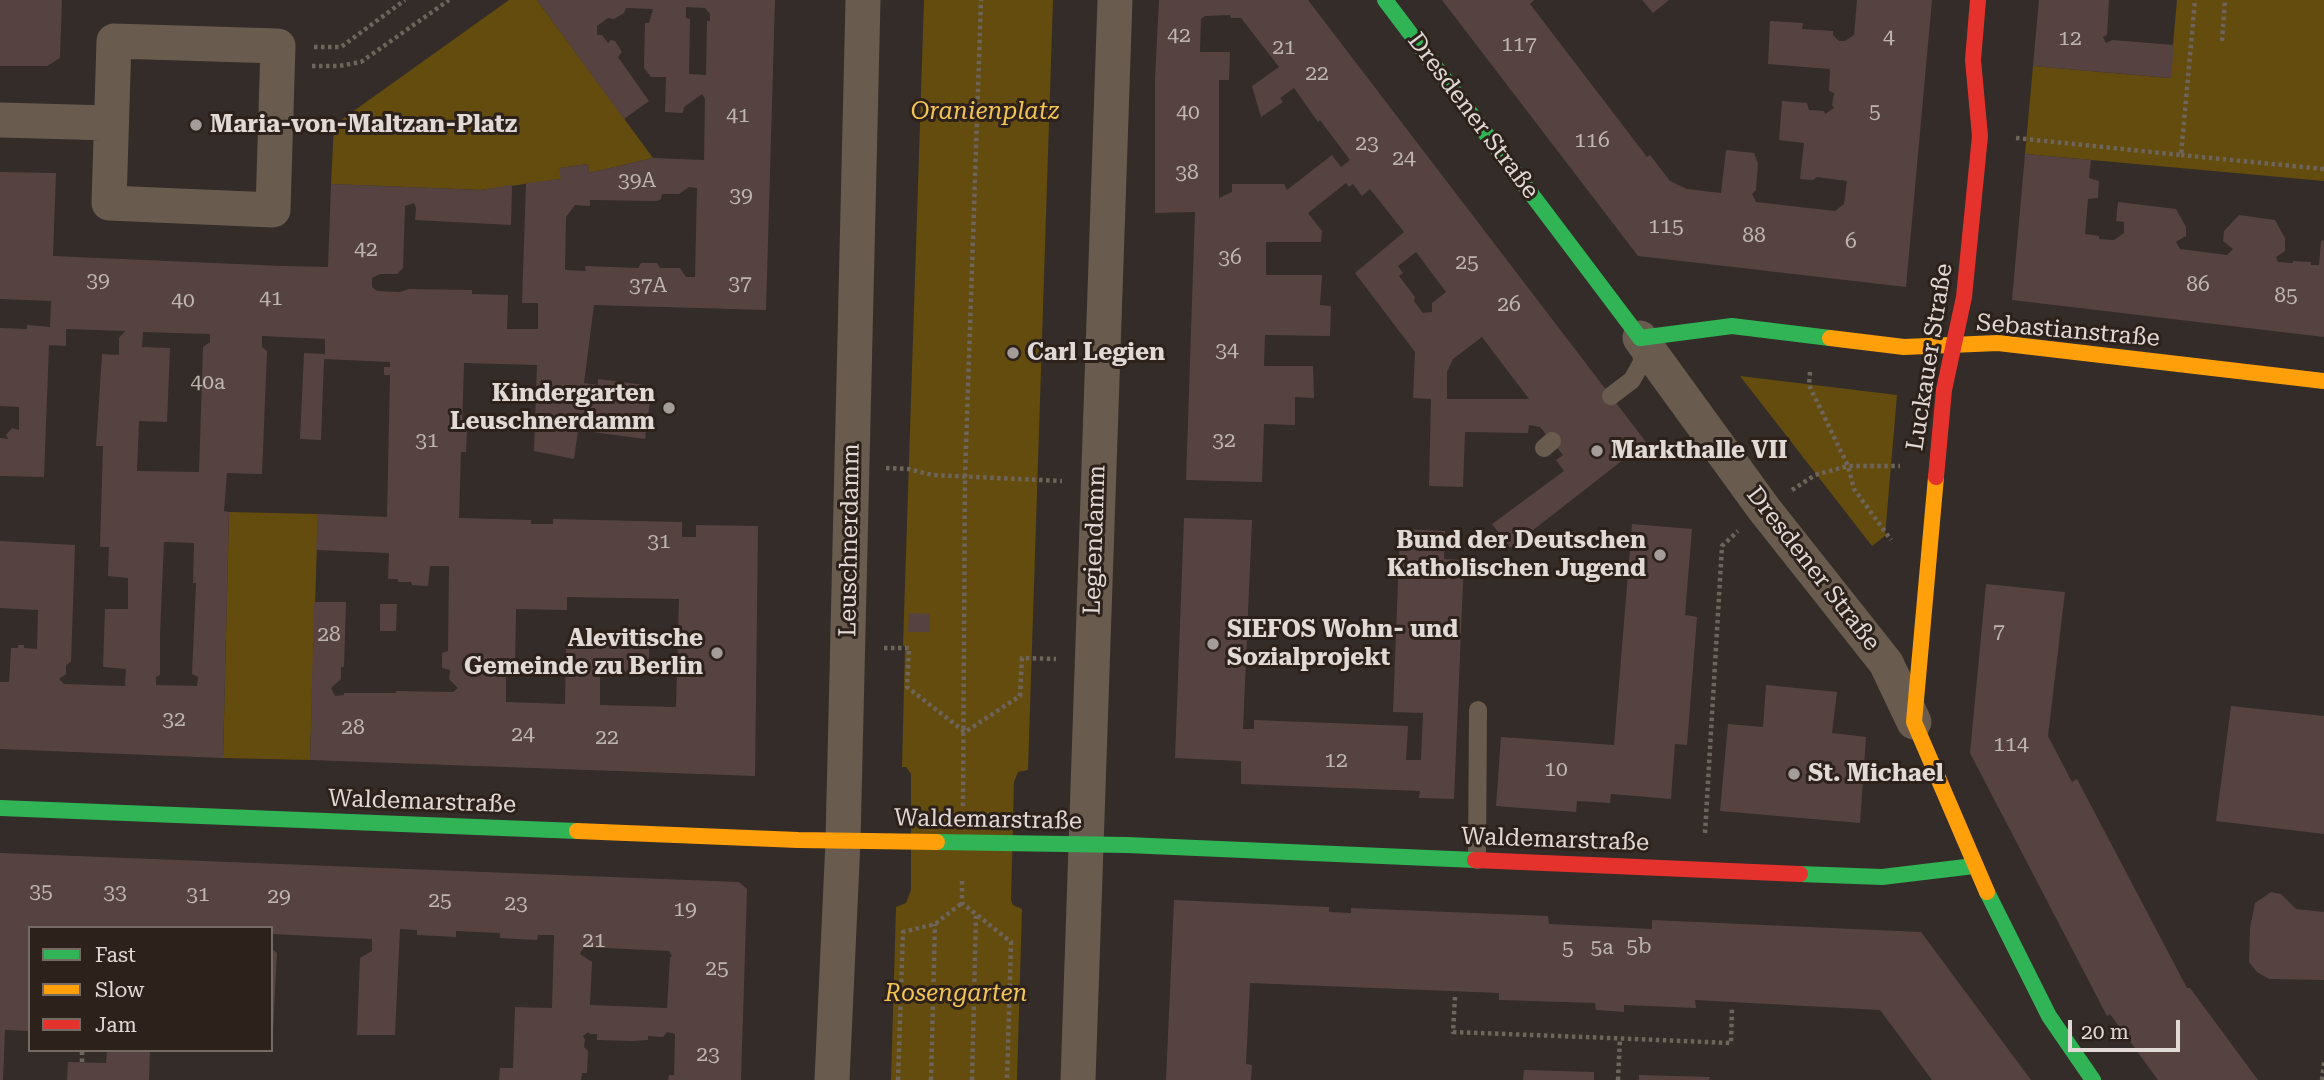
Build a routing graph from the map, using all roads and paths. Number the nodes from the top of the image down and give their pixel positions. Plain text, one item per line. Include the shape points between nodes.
1 (405, 0) edge
2 (449, 0) edge
3 (863, 0) edge
4 (981, 0) edge
5 (1115, 0) edge
6 (1385, 0) edge
7 (1978, 0) edge
8 (2195, 0) edge
9 (2225, 0) edge
10 (2222, 41) dead end
11 (278, 46) junction
12 (316, 66) dead end
13 (0, 120) edge
14 (111, 123) junction
15 (1980, 136) junction
16 (2181, 155) junction
17 (2324, 169) edge
18 (1815, 336) junction
19 (1640, 338) junction
20 (1954, 345) junction
21 (2324, 381) edge
22 (1611, 396) dead end
23 (1848, 466) junction
24 (1936, 468) junction
25 (909, 469) dead end
26 (965, 477) junction
27 (1034, 480) dead end
28 (1764, 509) junction
29 (1890, 550) dead end
30 (909, 648) dead end
31 (1031, 658) dead end
32 (1478, 710) dead end
33 (1914, 722) junction
34 (965, 732) junction
35 (0, 808) edge
36 (963, 817) dead end
37 (843, 841) junction
38 (1086, 844) junction
39 (1477, 860) junction
40 (1974, 866) junction
41 (1703, 869) junction
42 (962, 872) dead end
43 (962, 903) junction
44 (976, 916) junction
45 (936, 924) junction
46 (1455, 997) dead end
47 (1732, 1009) dead end
48 (1620, 1038) junction
49 (82, 1052) edge
50 (82, 1062) dead end
51 (2324, 1062) edge
52 (832, 1080) edge
53 (898, 1080) edge
54 (931, 1080) edge
55 (972, 1080) edge
56 (1007, 1080) edge
57 (1078, 1080) edge
58 (1618, 1080) edge
59 (2094, 1080) edge
60 (2322, 1080) edge

1 - 11 path via 341,47
2 - 12 path via 361,62
3 - 37 street, Leuschnerdamm
4 - 26 path
5 - 38 street, Legiendamm
6 - 19 street, Dresdener Straße
7 - 15 street, Luckauer Straße via 1973,60
8 - 16 path
9 - 10 path
11 - 14 street via 114,41
11 - 14 street via 273,209 109,202
13 - 14 street
15 - 16 path
15 - 20 street, Luckauer Straße via 1964,297
16 - 17 path
18 - 19 street, Sebastianstraße via 1732,326
18 - 20 street, Sebastianstraße via 1904,347
18 - 23 path via 1808,385
19 - 22 lane via 1642,362 1632,380
19 - 28 street, Dresdener Straße
20 - 21 street, Sebastianstraße via 1998,343
20 - 24 street, Luckauer Straße
23 - 24 path
23 - 28 path via 1815,475
23 - 29 path via 1854,489 1891,537
24 - 33 street, Luckauer Straße
25 - 26 path
26 - 27 path
26 - 34 path
28 - 33 street, Dresdener Straße via 1886,663
28 - 41 path via 1722,546
30 - 34 path via 907,687
31 - 34 path via 1022,658 1020,696
32 - 39 lane
33 - 40 street, Dresdener Straße
34 - 36 path
35 - 37 street, Waldemarstraße
37 - 38 street, Waldemarstraße
37 - 52 street, Leuschnerdamm
38 - 39 street, Waldemarstraße
38 - 57 street, Legiendamm
39 - 41 street, Waldemarstraße
40 - 41 street, Waldemarstraße via 1882,877
40 - 59 street, Dresdener Straße via 2049,1016
42 - 43 path
43 - 44 path
43 - 45 path
44 - 55 path
44 - 56 path via 1011,942
45 - 53 path via 903,932
45 - 54 path
46 - 48 path via 1453,1032
47 - 48 path via 1731,1043
48 - 58 path
49 - 50 path
51 - 60 path

